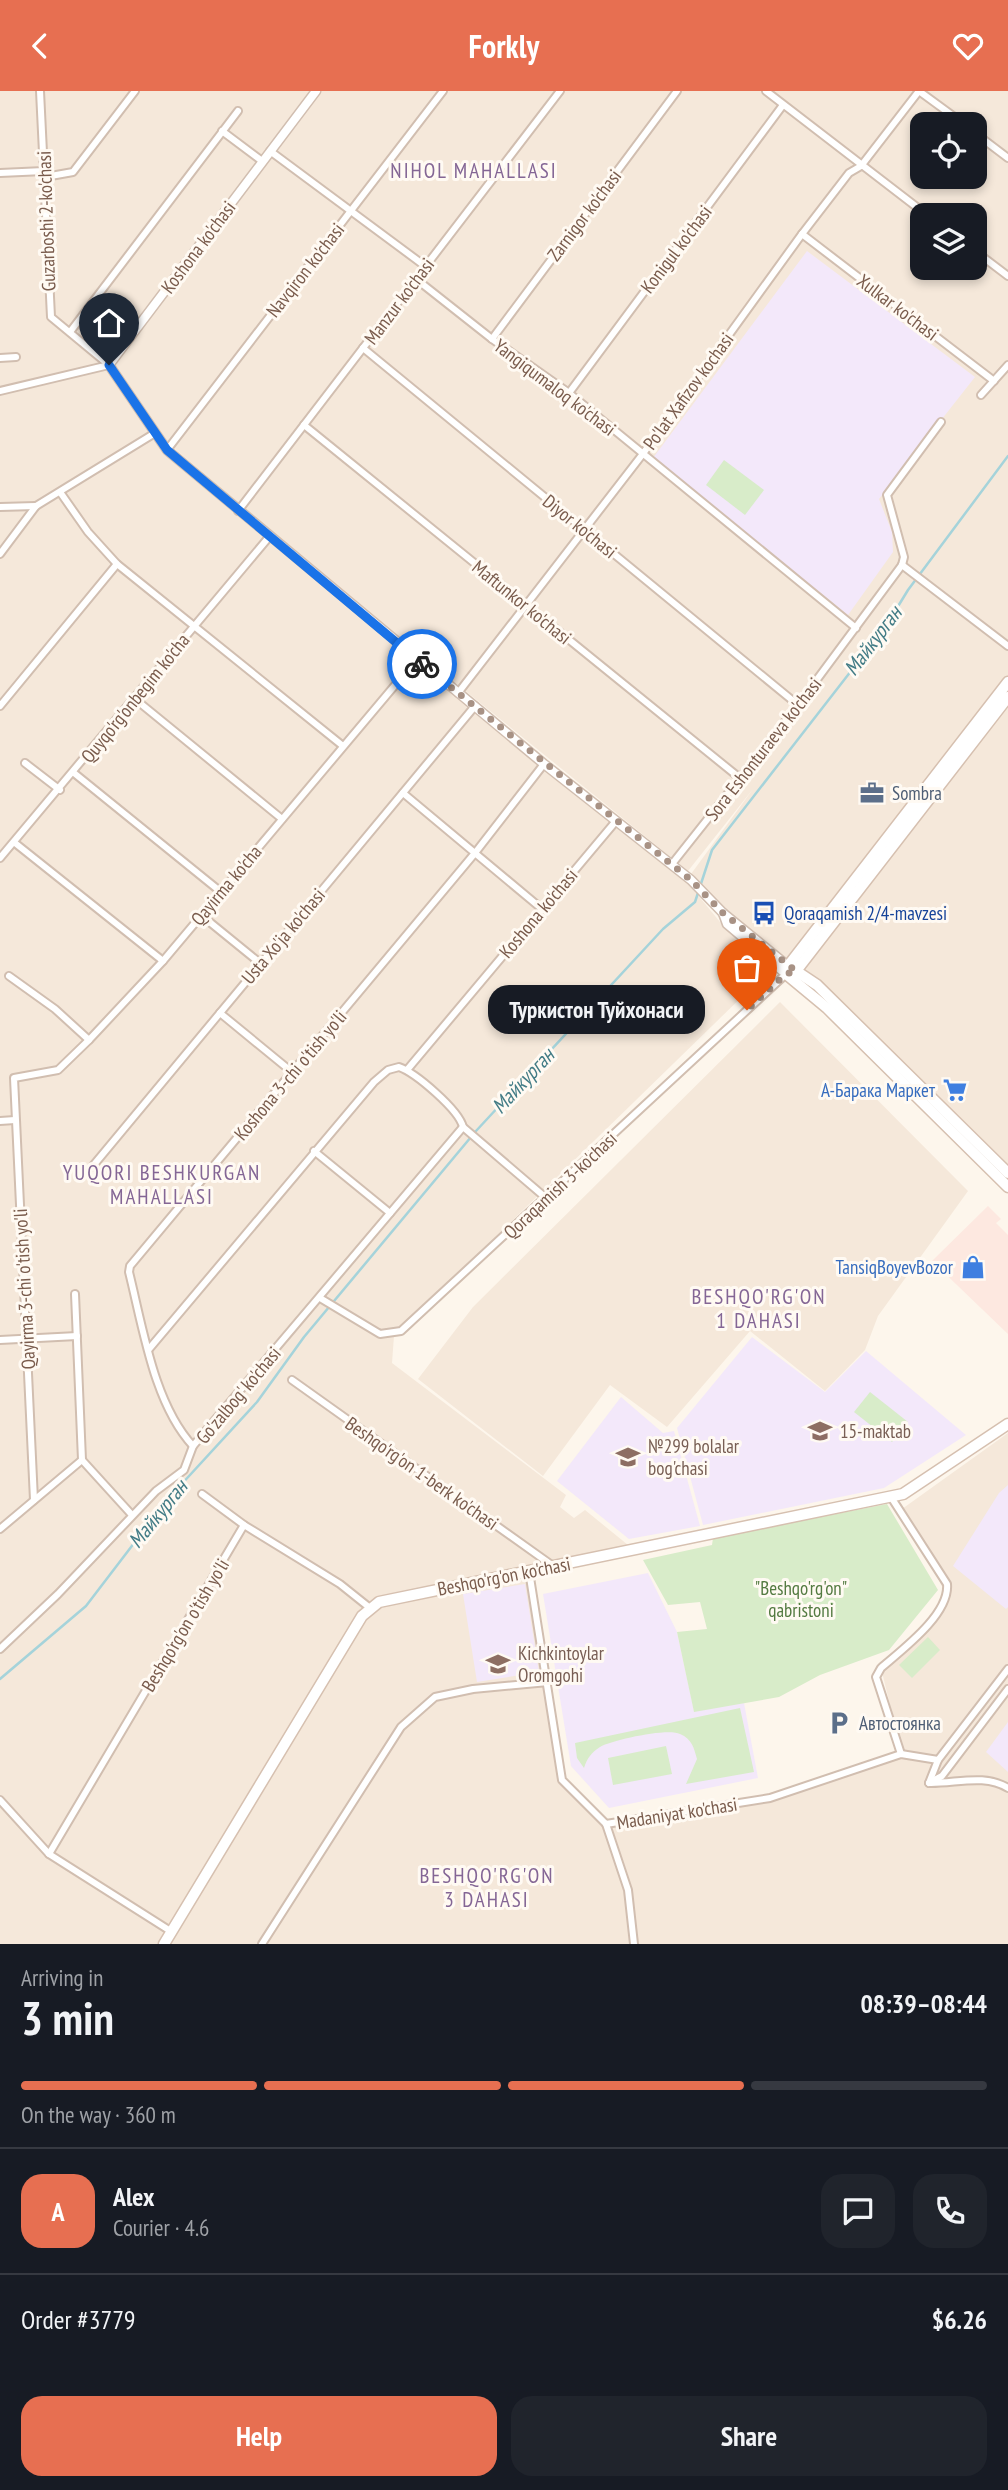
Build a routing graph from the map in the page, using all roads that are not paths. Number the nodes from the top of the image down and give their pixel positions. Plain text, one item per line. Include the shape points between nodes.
1 (40, 91) edge
2 (135, 91) edge
3 (316, 91) edge
4 (443, 91) edge
5 (560, 91) edge
6 (677, 91) edge
7 (766, 91) edge
8 (919, 91) edge
9 (783, 105) junction
10 (237, 111) dead end
11 (948, 112) edge
12 (222, 131) junction
13 (987, 141) edge
14 (271, 151) junction
15 (1008, 157) edge
16 (262, 161) junction
17 (861, 166) junction
18 (0, 173) edge
19 (45, 174) junction
20 (911, 203) edge
21 (351, 211) junction
22 (802, 234) junction
23 (987, 260) edge
24 (425, 267) junction
25 (1008, 276) edge
26 (416, 279) junction
27 (69, 332) junction
28 (492, 339) junction
29 (363, 348) junction
30 (16, 357) dead end
31 (0, 358) edge
32 (109, 365) junction
33 (1008, 365) edge
34 (995, 381) junction
35 (0, 391) edge
36 (569, 393) junction
37 (981, 395) dead end
38 (941, 422) dead end
39 (304, 425) junction
40 (155, 433) junction
41 (167, 450) junction
42 (642, 455) junction
43 (60, 492) junction
44 (36, 506) junction
45 (0, 507) edge
46 (238, 511) junction
47 (584, 530) junction
48 (268, 537) junction
49 (0, 554) edge
50 (117, 564) junction
51 (902, 565) junction
52 (526, 606) junction
53 (193, 627) junction
54 (856, 628) junction
55 (1008, 646) edge
56 (416, 659) junction
57 (1008, 682) edge
58 (458, 693) junction
59 (1008, 697) edge
60 (135, 699) junction
61 (798, 705) junction
62 (0, 706) edge
63 (475, 706) junction
64 (343, 745) junction
65 (25, 762) dead end
66 (544, 764) junction
67 (74, 773) junction
68 (741, 779) junction
69 (60, 790) junction
70 (403, 793) junction
71 (282, 818) junction
72 (616, 821) junction
73 (15, 843) junction
74 (475, 853) junction
75 (0, 858) edge
76 (672, 864) junction
77 (221, 892) junction
78 (542, 909) junction
79 (201, 915) junction
80 (163, 961) junction
81 (260, 963) junction
82 (790, 970) junction
83 (9, 976) dead end
84 (220, 1013) junction
85 (89, 1040) junction
86 (407, 1070) junction
87 (292, 1072) junction
88 (14, 1078) joint
89 (15, 1120) junction
90 (0, 1121) edge
91 (463, 1127) junction
92 (314, 1151) junction
93 (92, 1167) dead end
94 (1008, 1173) edge
95 (1008, 1187) edge
96 (546, 1198) junction
97 (390, 1213) junction
98 (75, 1294) dead end
99 (320, 1298) junction
100 (77, 1336) junction
101 (27, 1338) junction
102 (0, 1340) edge
103 (149, 1349) junction
104 (292, 1380) dead end
105 (1008, 1423) edge
106 (193, 1447) junction
107 (82, 1460) junction
108 (202, 1494) dead end
109 (891, 1497) junction
110 (34, 1500) junction
111 (132, 1515) junction
112 (244, 1525) junction
113 (0, 1529) edge
114 (553, 1566) junction
115 (529, 1571) junction
116 (370, 1608) junction
117 (0, 1649) edge
118 (1008, 1669) edge
119 (548, 1682) junction
120 (1008, 1689) edge
121 (955, 1738) junction
122 (965, 1746) junction
123 (901, 1754) junction
124 (938, 1760) junction
125 (942, 1776) junction
126 (929, 1783) junction
127 (952, 1783) junction
128 (1008, 1788) edge
129 (0, 1800) edge
130 (606, 1824) junction
131 (49, 1854) junction
132 (172, 1932) junction
133 (164, 1944) edge
134 (262, 1944) edge
135 (634, 1944) edge

1 - 19 street, Guzarboshi 2-ko'chasi
2 - 19 street via 73,172
3 - 14 street, Koshona ko'chasi
4 - 21 street, Navqiron ko'chasi
5 - 24 street, Manzur ko'chasi
6 - 28 street, Zarnigor ko'chasi
7 - 9 street
8 - 11 street
8 - 17 street, Po'lat Xafizov kochasi
9 - 17 street
9 - 36 street, Konigul ko'chasi
10 - 12 street
12 - 16 street
12 - 27 street
13 - 15 street
14 - 16 street, Koshona ko'chasi
14 - 21 street
16 - 32 street, Koshona ko'chasi
17 - 20 street
17 - 22 street, Po'lat Xafizov kochasi via 849,173
18 - 19 street
19 - 27 street, Guzarboshi 2-ko'chasi via 51,317
21 - 24 street
21 - 41 street, Navqiron ko'chasi
22 - 34 street, Xulkar ko'chasi
22 - 42 street, Po'lat Xafizov kochasi
23 - 25 street
24 - 26 street, Manzur ko'chasi
26 - 28 street, Yangiqumaloq ko'chasi
26 - 29 street, Manzur ko'chasi
27 - 32 street, Guzarboshi 2-ko'chasi
28 - 36 street, Yangiqumaloq ko'chasi
29 - 39 street, Manzur ko'chasi
29 - 47 street, Diyor ko'chasi
30 - 31 street
32 - 35 street
32 - 40 street
33 - 34 street
34 - 37 street
36 - 42 street, Yangiqumaloq ko'chasi
38 - 51 street via 887,495 904,557
39 - 46 street, Manzur ko'chasi
39 - 52 street, Maftunkor ko'chasi
40 - 41 street
40 - 43 street
41 - 46 street
42 - 47 street, Po'lat Xafizov kochasi
42 - 54 street, Yangiqumaloq ko'chasi
43 - 44 street
43 - 50 street
44 - 45 street
44 - 49 street
46 - 48 street
47 - 52 street, Po'lat Xafizov kochasi
47 - 61 street, Diyor ko'chasi
48 - 53 street, Quyqo'rg'onbegim ko'cha
48 - 56 street
50 - 53 street
50 - 62 street
51 - 54 street, Sora Eshonturaeva ko'chasi
51 - 55 street
52 - 58 street, Po'lat Xafizov kochasi
52 - 68 street, Maftunkor ko'chasi
53 - 60 street, Quyqo'rg'onbegim ko'cha
53 - 64 street
54 - 61 street, Sora Eshonturaeva ko'chasi
56 - 58 street
56 - 64 street, Qayirma ko'cha
57 - 82 main road, Qoraqamish 3-ko'chasi
58 - 63 street
59 - 82 main road, Qoraqamish 3-ko'chasi
60 - 67 street, Quyqo'rg'onbegim ko'cha
60 - 71 street
61 - 68 street, Sora Eshonturaeva ko'chasi
63 - 66 street
63 - 70 street, Usta Xo'ja ko'chasi
64 - 71 street, Qayirma ko'cha
65 - 69 street
66 - 72 street
66 - 74 street, Koshona 3-chi o'tish yo'li
67 - 69 street, Quyqo'rg'onbegim ko'cha
67 - 77 street
68 - 76 street, Sora Eshonturaeva ko'chasi
69 - 73 street, Quyqo'rg'onbegim ko'cha
70 - 74 street
70 - 81 street, Usta Xo'ja ko'chasi
71 - 77 street, Qayirma ko'cha
72 - 76 street
72 - 78 street, Koshona ko'chasi
73 - 75 street, Quyqo'rg'onbegim ko'cha
73 - 80 street
74 - 78 street
74 - 87 street, Koshona 3-chi o'tish yo'li
76 - 82 street
77 - 79 street, Qayirma ko'cha
78 - 86 street, Koshona ko'chasi
79 - 80 street, Qayirma ko'cha
79 - 81 street
80 - 85 street, Qayirma ko'cha
81 - 84 street, Usta Xo'ja ko'chasi
82 - 94 main road via 817,985
82 - 95 main road
82 - 96 street, Qoraqamish 3-ko'chasi
83 - 85 street
84 - 87 street
84 - 93 street, Usta Xo'ja ko'chasi
85 - 88 street, Qayirma ko'cha via 58,1070
86 - 91 street via 460,1116
86 - 92 street via 393,1068 382,1074
87 - 103 street, Koshona 3-chi o'tish yo'li via 130,1266
88 - 89 street, Qayirma 3-chi o'tish yo'li
89 - 90 street
89 - 101 street, Qayirma 3-chi o'tish yo'li
91 - 96 street
91 - 97 street, Go'zalbog' ko'chasi
92 - 97 street
92 - 103 street
96 - 99 street, Qoraqamish 3-ko'chasi via 401,1331 380,1334
97 - 99 street, Go'zalbog' ko'chasi
98 - 100 street
99 - 106 street, Go'zalbog' ko'chasi
100 - 101 street
100 - 107 street
101 - 102 street
101 - 110 street, Qayirma 3-chi o'tish yo'li
103 - 106 street, Koshona 3-chi o'tish yo'li via 171,1419
104 - 114 street, Beshqo'rg'on 1-berk ko'chasi
105 - 109 main road, Beshqo'rg'on ko'chasi via 903,1494
106 - 111 street, Go'zalbog' ko'chasi via 184,1470
107 - 110 street
107 - 111 street
108 - 112 street
109 - 114 main road, Beshqo'rg'on ko'chasi
109 - 123 street via 947,1584 948,1598 877,1674
110 - 113 street
111 - 117 street, Go'zalbog' ko'chasi
112 - 116 street via 340,1584
112 - 131 street, Beshqo'rg'on o'tish yo'li
114 - 115 main road, Beshqo'rg'on ko'chasi
115 - 116 main road, Beshqo'rg'on ko'chasi via 388,1599
115 - 119 street, Madaniyat ko'chasi
116 - 132 main road
118 - 121 street
119 - 130 street, Madaniyat ko'chasi via 562,1780
119 - 134 street via 435,1697 401,1727
120 - 122 street
121 - 122 street
121 - 124 street
122 - 125 street
123 - 124 street
123 - 130 street, Madaniyat ko'chasi via 770,1798
124 - 126 street
125 - 126 street
125 - 127 street
126 - 127 street
127 - 128 street via 982,1779
129 - 131 street
130 - 135 street via 628,1890
131 - 132 street
132 - 133 main road

